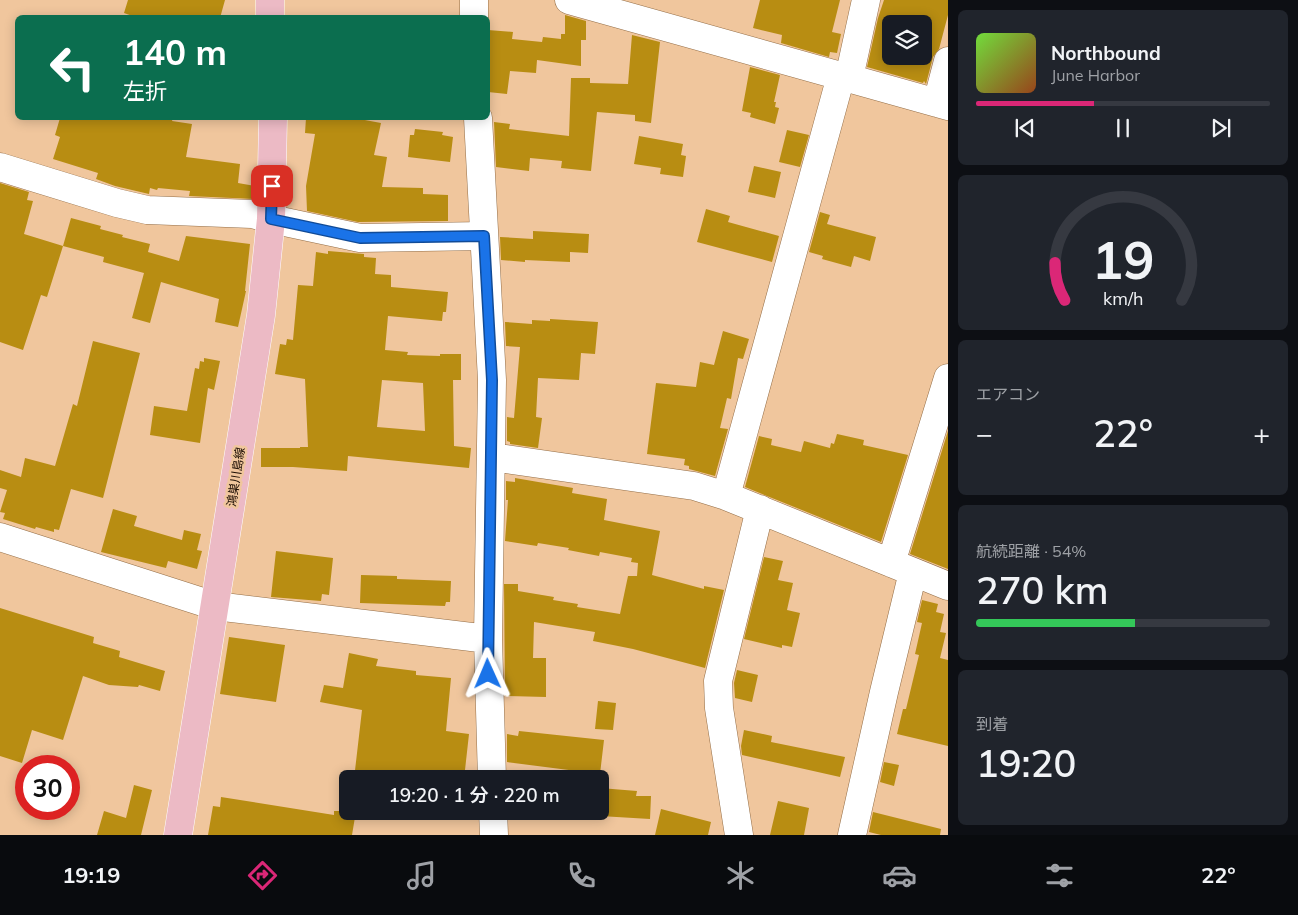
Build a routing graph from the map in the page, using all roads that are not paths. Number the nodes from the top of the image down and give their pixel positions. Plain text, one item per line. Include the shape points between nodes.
1 (270, 0) edge
2 (474, 0) edge
3 (569, 0) edge
4 (866, 0) edge
5 (270, 15) edge
6 (474, 15) edge
7 (948, 61) edge
8 (845, 77) junction
9 (942, 104) edge
10 (273, 120) edge
11 (478, 120) edge
12 (0, 166) edge
13 (271, 219) junction
14 (484, 236) junction
15 (948, 378) edge
16 (491, 457) junction
17 (726, 496) junction
18 (760, 510) junction
19 (0, 537) edge
20 (902, 568) junction
21 (948, 586) edge
22 (215, 606) junction
23 (488, 638) junction
24 (492, 770) edge
25 (493, 820) edge
26 (178, 835) edge
27 (494, 835) edge
28 (740, 835) edge
29 (852, 835) edge

1 - 5 main road
2 - 6 street
3 - 8 street
4 - 8 street
7 - 9 street
8 - 9 street
8 - 17 street
10 - 13 main road, 鴻巣川島線
11 - 14 street
12 - 13 street via 117,204 146,210 252,214
13 - 14 street via 360,238
13 - 22 main road, 鴻巣川島線 via 262,315
14 - 16 street via 492,380
15 - 20 street
16 - 17 street via 694,486
16 - 23 street
17 - 18 street
18 - 20 street
18 - 28 street via 718,681 719,708
19 - 22 street
20 - 21 street
20 - 29 street via 884,692
22 - 23 street
22 - 26 main road, 鴻巣川島線
23 - 24 street
25 - 27 street

